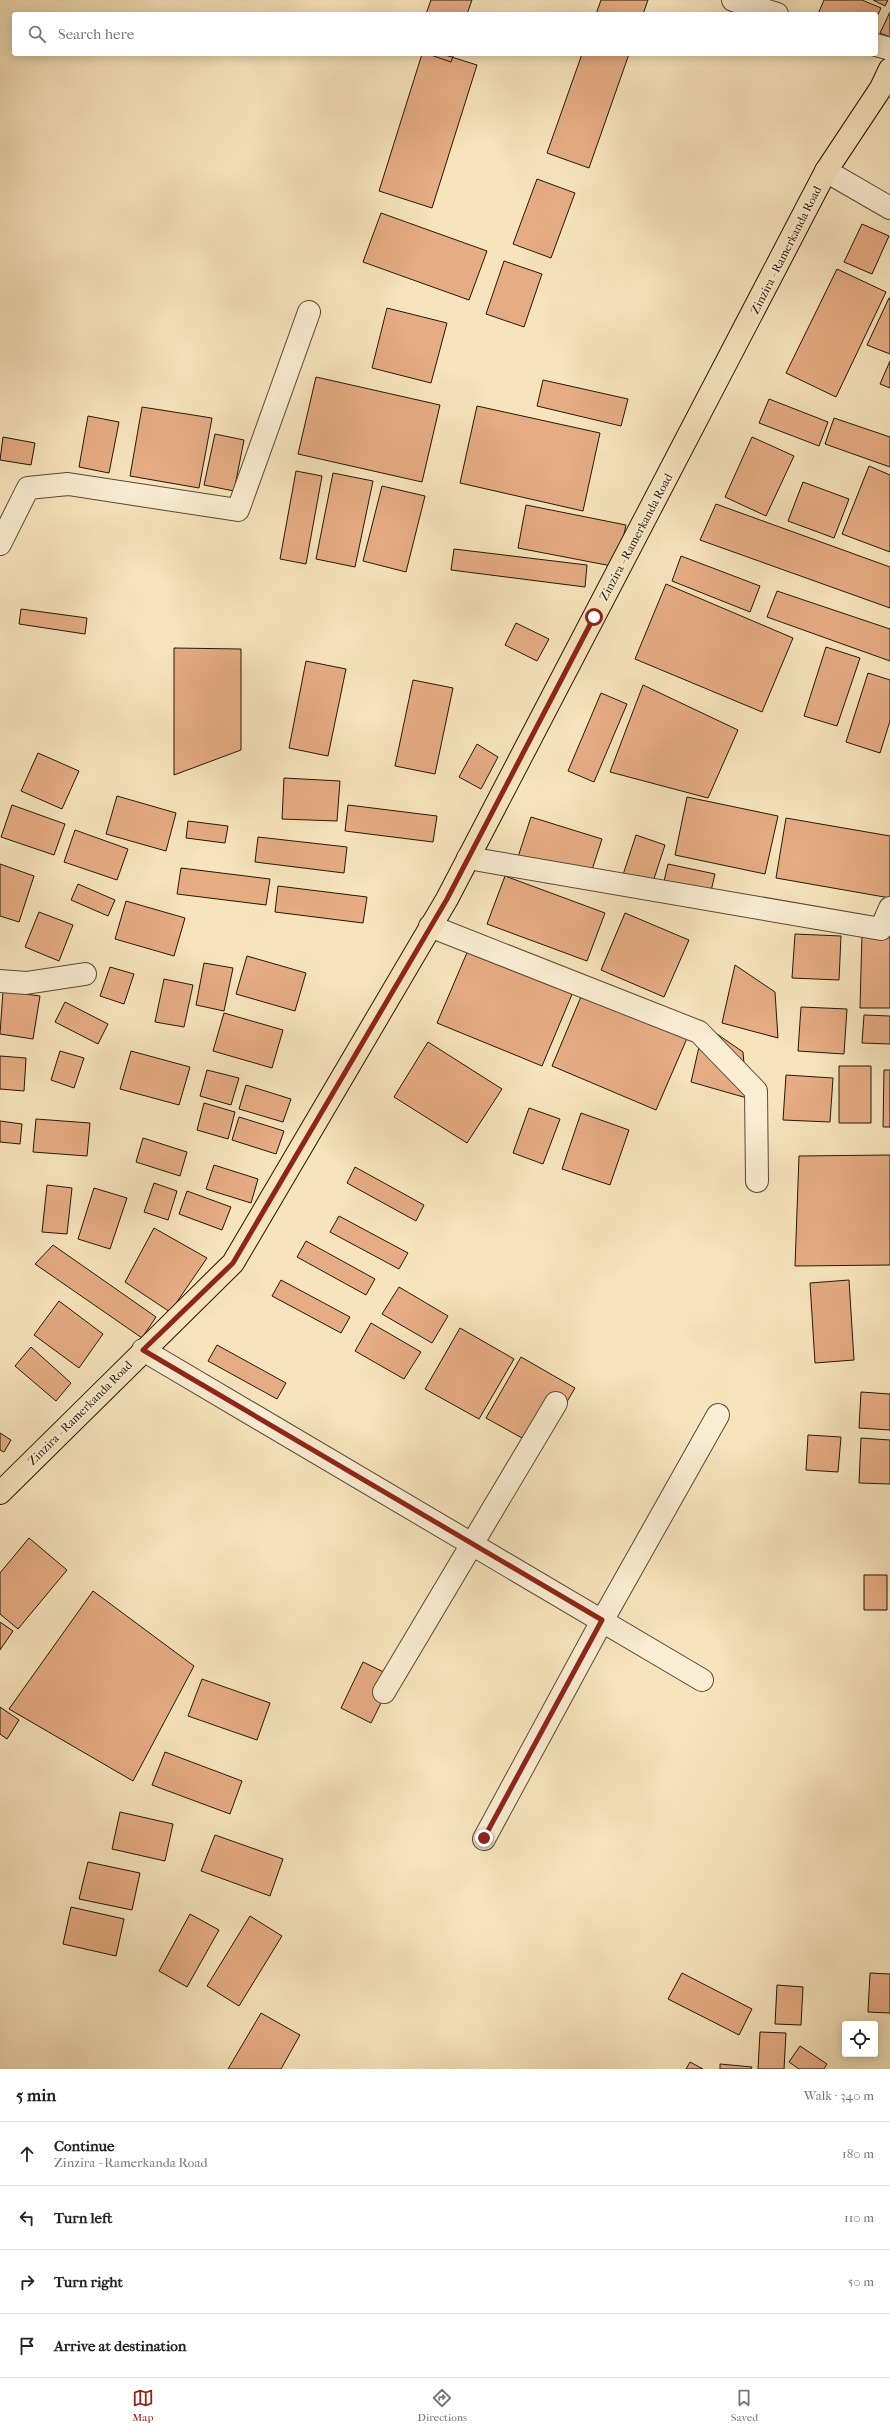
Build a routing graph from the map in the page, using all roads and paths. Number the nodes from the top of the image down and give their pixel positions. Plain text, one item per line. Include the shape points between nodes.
1 (733, 0) edge
2 (771, 12) edge
3 (878, 46) edge
4 (890, 49) edge
5 (890, 69) edge
6 (826, 172) junction
7 (890, 208) edge
8 (310, 312) dead end
9 (0, 544) edge
10 (468, 858) junction
11 (890, 908) edge
12 (430, 926) junction
13 (85, 974) dead end
14 (0, 981) edge
15 (757, 1181) dead end
16 (143, 1350) junction
17 (556, 1403) dead end
18 (718, 1414) dead end
19 (0, 1493) edge
20 (473, 1545) junction
21 (602, 1620) junction
22 (702, 1680) dead end
23 (384, 1692) dead end
24 (484, 1838) dead end

1 - 2 street
3 - 4 street
5 - 6 main road, Zinzira - Ramerkanda Road via 881,88
6 - 7 street
6 - 10 main road, Zinzira - Ramerkanda Road
8 - 9 street via 238,510 68,484 28,488
10 - 11 street via 882,929
10 - 12 main road, Zinzira - Ramerkanda Road
12 - 15 street via 699,1032 756,1091
12 - 16 main road, Zinzira - Ramerkanda Road via 233,1263
13 - 14 street via 26,983
16 - 19 main road, Zinzira - Ramerkanda Road
16 - 20 street
17 - 20 street
18 - 21 street
20 - 21 street
20 - 23 street
21 - 22 street
21 - 24 street

